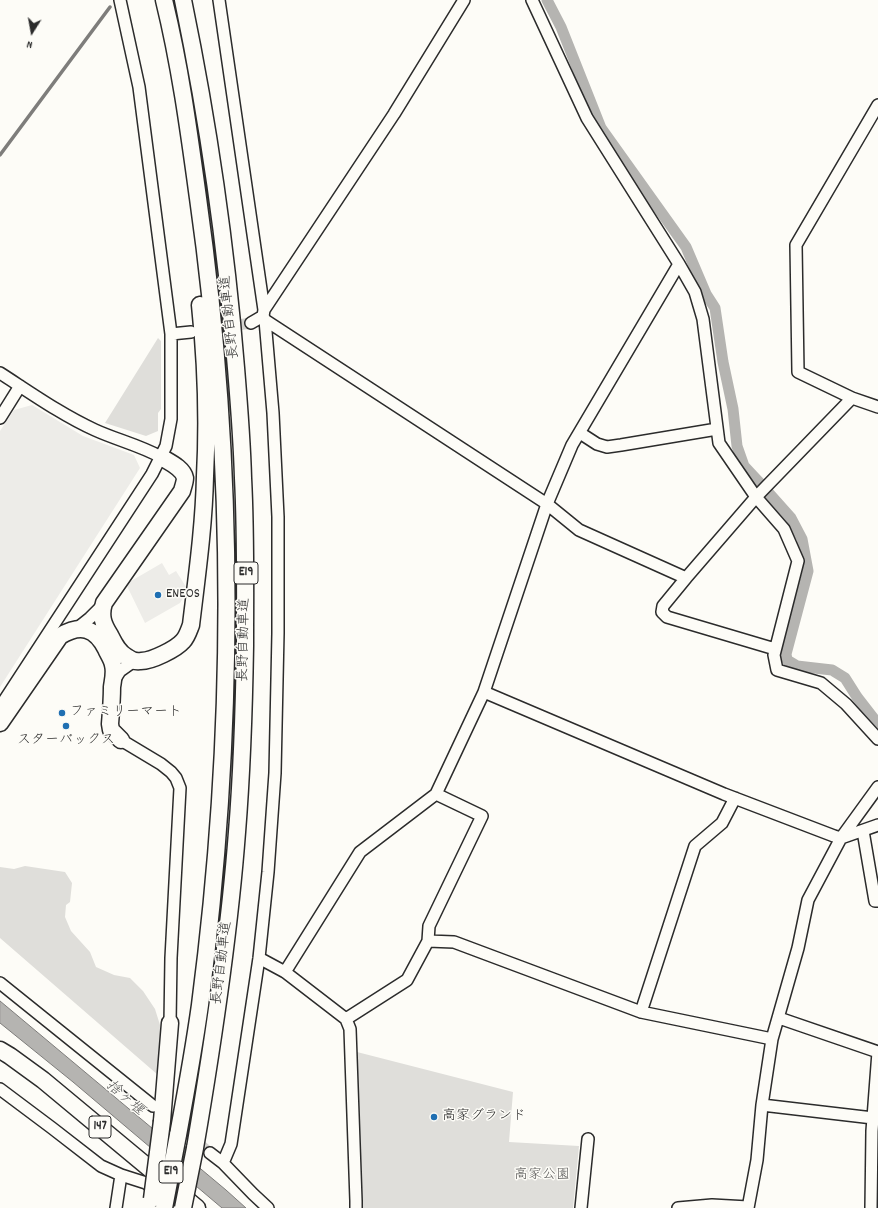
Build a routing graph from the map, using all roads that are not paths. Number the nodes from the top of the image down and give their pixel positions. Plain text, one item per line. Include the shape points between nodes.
1 (120, 0) edge
2 (164, 0) edge
3 (183, 0) edge
4 (219, 0) edge
5 (464, 0) edge
6 (532, 0) edge
7 (878, 105) edge
8 (192, 157) junction
9 (679, 264) junction
10 (264, 315) junction
11 (251, 323) tunnel mouth
12 (191, 332) dead end
13 (170, 334) junction
14 (0, 373) edge
15 (20, 386) junction
16 (852, 398) junction
17 (878, 407) edge
18 (0, 418) edge
19 (717, 429) junction
20 (580, 433) junction
21 (161, 457) junction
22 (756, 497) junction
23 (548, 504) junction
24 (686, 578) junction
25 (104, 603) junction
26 (75, 630) junction
27 (775, 649) junction
28 (134, 661) junction
29 (113, 683) junction
30 (484, 692) junction
31 (0, 707) edge
32 (0, 723) edge
33 (878, 739) edge
34 (121, 740) joint
35 (878, 787) edge
36 (436, 794) junction
37 (735, 798) junction
38 (878, 825) edge
39 (863, 831) junction
40 (841, 838) junction
41 (878, 901) edge
42 (428, 941) junction
43 (258, 958) junction
44 (284, 972) junction
45 (0, 984) edge
46 (641, 1012) junction
47 (778, 1018) junction
48 (346, 1019) junction
49 (170, 1023) joint
50 (772, 1039) junction
51 (0, 1050) edge
52 (878, 1052) edge
53 (0, 1089) edge
54 (762, 1105) junction
55 (153, 1106) tunnel mouth
56 (873, 1118) junction
57 (588, 1139) dead end
58 (210, 1153) tunnel mouth
59 (223, 1163) junction
60 (125, 1176) junction
61 (155, 1205) edge
62 (748, 1207) edge
63 (116, 1208) edge
64 (175, 1208) edge
65 (183, 1208) edge
66 (197, 1208) edge
67 (268, 1208) edge
68 (356, 1208) edge
69 (581, 1208) edge
70 (678, 1208) edge
71 (871, 1208) edge

1 - 13 street via 139,87
2 - 8 highway, 長野自動車道 / E19
3 - 65 highway, 長野自動車道 / E19, bridge via 210,152 233,328 243,476 246,574 238,830 218,1009
4 - 10 street
5 - 10 street via 394,114
6 - 9 street via 587,118
7 - 16 street via 796,245 798,372
8 - 28 highway via 206,411 206,476 194,601 191,625 183,641 149,660
8 - 61 highway, 長野自動車道 / E19, bridge via 214,331 224,476 227,573 224,730 212,903 200,1006 178,1135
9 - 19 street via 695,292 703,319
9 - 20 street
10 - 11 street
10 - 23 street
10 - 43 street via 273,413 278,517 278,633 275,773 268,872
12 - 13 street
13 - 21 street via 171,419 166,446
14 - 15 street
15 - 18 street
15 - 21 street via 76,421
16 - 17 street
16 - 22 street
19 - 20 street via 607,446 597,444
19 - 22 street via 719,443
20 - 23 street via 572,445
21 - 25 highway via 182,472 185,478 182,491
21 - 31 street
22 - 24 street
22 - 27 street via 784,529 798,561
23 - 24 street via 579,530
23 - 30 street
24 - 27 street via 663,606 662,612 667,617
25 - 26 street
25 - 28 highway via 102,619 105,627 122,654
26 - 29 highway via 91,631 101,639 112,661
26 - 32 highway via 60,636
27 - 33 street via 777,670 821,683 846,704
28 - 29 street via 120,671
29 - 34 highway via 110,724 111,730
30 - 36 street
30 - 37 street
34 - 49 street via 171,772 180,788
35 - 40 street
36 - 42 street via 482,816 430,926
36 - 44 street via 360,852
37 - 40 street
37 - 46 street via 722,823 695,846
38 - 39 street
39 - 40 street
39 - 41 street via 875,901
40 - 47 street via 808,900 798,948
42 - 46 street via 454,942
42 - 48 street via 407,980
43 - 44 street
43 - 59 street via 231,1144
44 - 48 street
45 - 55 street
46 - 50 street
47 - 50 street
47 - 52 street
48 - 68 street via 350,1029
49 - 61 highway, bridge
50 - 54 street
51 - 66 highway, 147 via 43,1080
52 - 56 street
53 - 60 street via 101,1166
54 - 56 street
54 - 62 street via 757,1160
56 - 71 street
57 - 69 street
58 - 59 street
59 - 67 street
60 - 63 street
60 - 64 street via 146,1183
62 - 70 street via 712,1205

